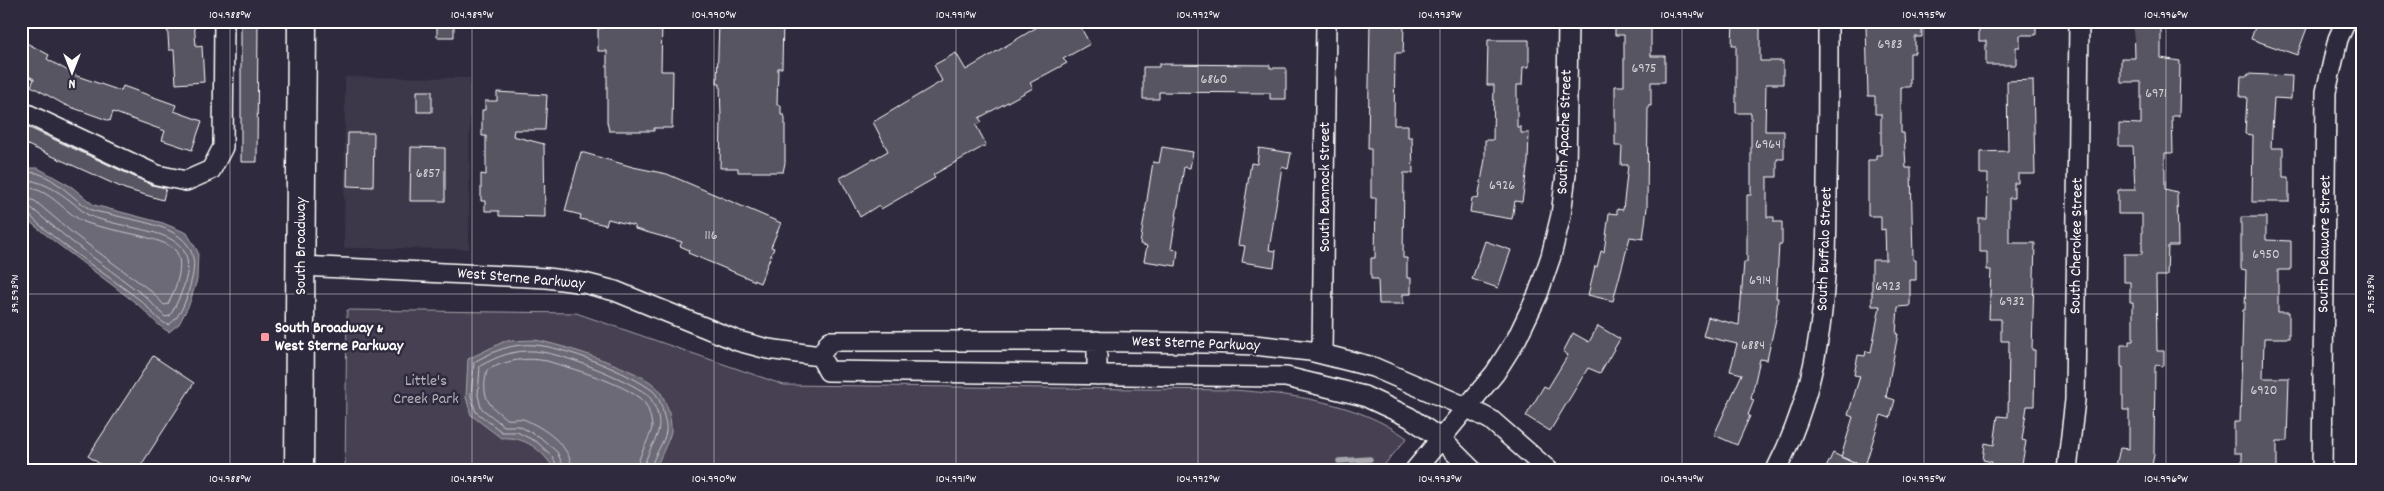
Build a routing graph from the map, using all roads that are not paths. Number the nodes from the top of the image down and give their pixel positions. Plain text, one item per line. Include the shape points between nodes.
1 (224, 21) edge
2 (302, 21) edge
3 (1326, 21) edge
4 (1568, 21) edge
5 (1828, 21) edge
6 (2079, 21) edge
7 (2346, 21) edge
8 (21, 111) edge
9 (300, 266) junction
10 (1097, 342) junction
11 (1322, 354) junction
12 (820, 356) junction
13 (1097, 375) junction
14 (1466, 407) junction
15 (1441, 439) junction
16 (293, 468) edge
17 (1415, 470) edge
18 (1472, 470) edge
19 (1548, 470) edge
20 (1776, 470) edge
21 (2067, 470) edge
22 (2322, 470) edge

1 - 8 street via 223,147 211,170 186,181 157,175
2 - 9 main road, South Broadway
3 - 11 street, South Bannock Street
4 - 14 street, South Apache Street via 1566,174 1551,256 1538,294 1517,338 1496,373
5 - 20 street, South Buffalo Street via 1827,270 1822,322 1813,372
6 - 21 street, South Cherokee Street via 2076,400
7 - 22 street, South Delaware Street via 2338,40 2326,92
9 - 12 street, West Sterne Parkway via 547,278 584,283 640,300 738,340 768,349
9 - 16 main road, South Broadway
10 - 11 street, West Sterne Parkway via 1254,345
10 - 12 street, West Sterne Parkway via 830,342
10 - 13 street
11 - 14 street, West Sterne Parkway via 1373,367
12 - 13 street, West Sterne Parkway via 828,372
13 - 15 street, West Sterne Parkway via 1294,379 1364,396 1409,417
14 - 15 street, South Apache Street
14 - 19 street, West Sterne Parkway via 1491,420
15 - 17 street, South Apache Street
15 - 18 street, West Sterne Parkway

